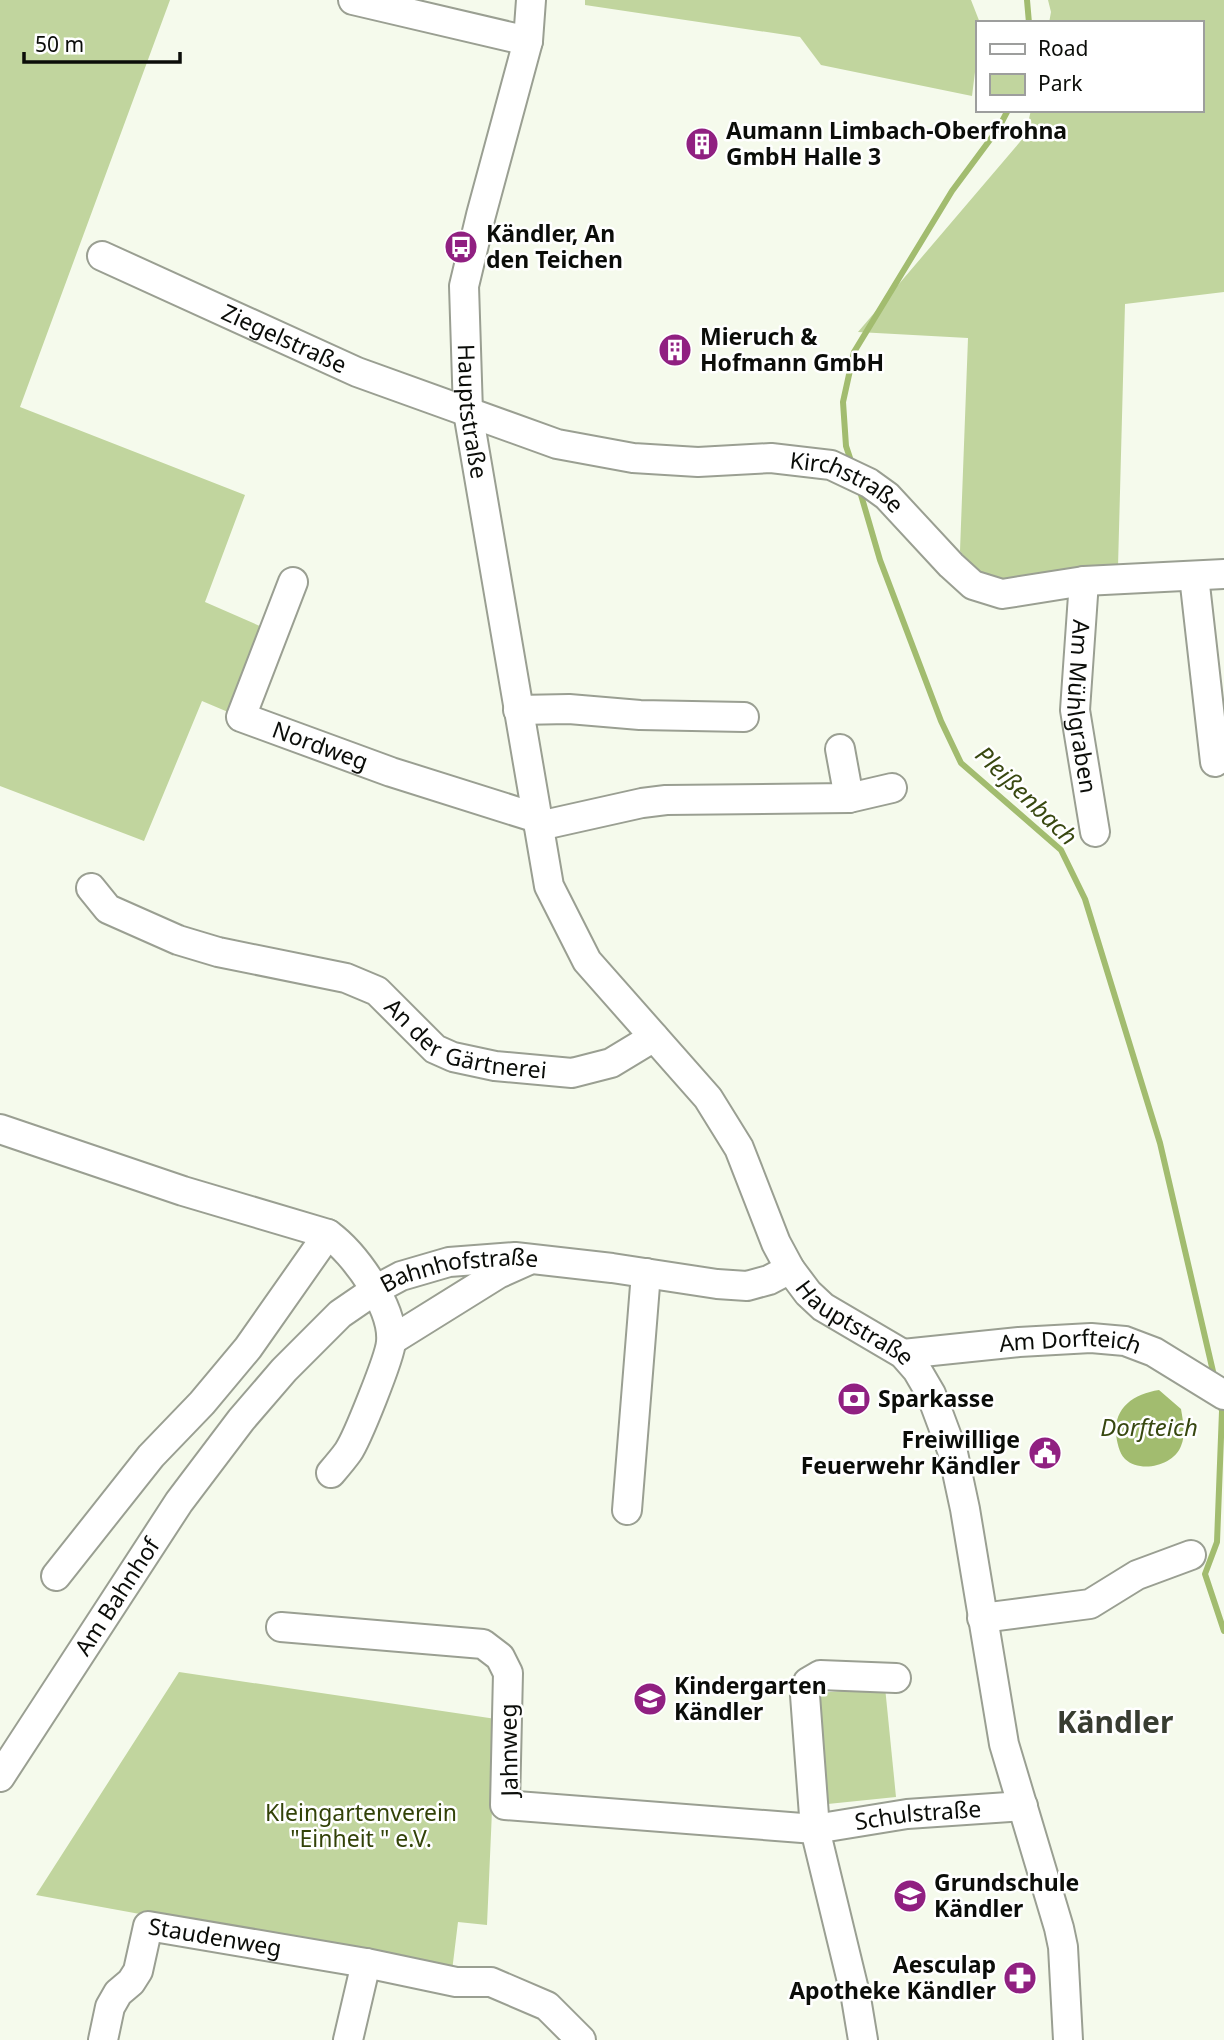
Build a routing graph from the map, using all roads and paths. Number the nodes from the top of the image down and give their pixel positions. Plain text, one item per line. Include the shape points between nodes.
1 (353, 0) edge
2 (531, 0) edge
3 (528, 41) junction
4 (102, 257) dead end
5 (468, 412) junction
6 (1224, 574) edge
7 (1194, 576) junction
8 (1084, 581) junction
9 (293, 582) dead end
10 (518, 710) junction
11 (744, 717) dead end
12 (839, 749) dead end
13 (1215, 762) dead end
14 (892, 788) dead end
15 (849, 798) junction
16 (538, 822) junction
17 (1095, 832) dead end
18 (91, 888) dead end
19 (654, 1037) junction
20 (0, 1129) edge
21 (328, 1234) junction
22 (532, 1259) junction
23 (790, 1269) junction
24 (646, 1273) junction
25 (376, 1290) junction
26 (392, 1340) junction
27 (903, 1354) junction
28 (1215, 1390) edge
29 (202, 1403) junction
30 (241, 1420) junction
31 (331, 1473) dead end
32 (627, 1510) dead end
33 (1191, 1555) dead end
34 (56, 1576) dead end
35 (982, 1618) junction
36 (281, 1628) dead end
37 (896, 1678) dead end
38 (0, 1777) edge
39 (1023, 1806) junction
40 (815, 1829) junction
41 (366, 1963) junction
42 (103, 2040) edge
43 (348, 2040) edge
44 (581, 2040) edge
45 (863, 2040) edge
46 (1068, 2040) edge

1 - 3 street
2 - 3 street, Hauptstraße
3 - 5 street, Hauptstraße via 464,286
4 - 5 street, Ziegelstraße via 357,372
5 - 8 street, Kirchstraße via 557,444 633,458 698,462 771,458 831,464 887,496 973,585 1002,594
5 - 10 street, Hauptstraße
6 - 7 street, Kirchstraße
7 - 8 street, Kirchstraße
7 - 13 street
8 - 17 street, Am Mühlgraben via 1075,710
9 - 16 street, Nordweg via 241,717
10 - 11 street
10 - 16 street, Hauptstraße
12 - 15 street
14 - 15 street
15 - 16 street via 666,800
16 - 19 street, Hauptstraße via 549,886 587,961
18 - 19 street, An der Gärtnerei via 108,909 178,940 346,978 377,991 435,1049 453,1057 572,1073 611,1063
19 - 23 street, Hauptstraße via 708,1098 739,1148
20 - 21 street, Bahnhofstraße
21 - 25 street, Bahnhofstraße via 342,1244
21 - 29 street via 248,1348
22 - 24 street, Bahnhofstraße
22 - 25 street, Bahnhofstraße via 449,1262 401,1276
22 - 26 street via 498,1274
23 - 24 street, Bahnhofstraße via 747,1286
23 - 27 street, Hauptstraße via 823,1307
24 - 32 street
25 - 26 street
25 - 30 street, Am Bahnhof via 340,1314
26 - 31 street via 349,1450
27 - 28 street, Am Dorfteich via 1091,1338 1125,1341 1154,1352
27 - 35 street, Hauptstraße via 931,1394 953,1453
29 - 30 street
29 - 34 street via 151,1456
30 - 38 street, Am Bahnhof via 179,1502
33 - 35 street via 1137,1574 1090,1604
35 - 39 street, Hauptstraße via 1004,1744
36 - 40 street, Jahnweg via 484,1644 500,1657 508,1672 505,1805
37 - 40 street via 820,1675 808,1682 805,1695
39 - 40 street, Schulstraße via 908,1814
39 - 46 street, Hauptstraße via 1063,1947
40 - 45 street
41 - 42 street, Staudenweg via 148,1926 138,1971 110,2007
41 - 43 street
41 - 44 street, Staudenweg via 456,1982 505,1986 547,2006

